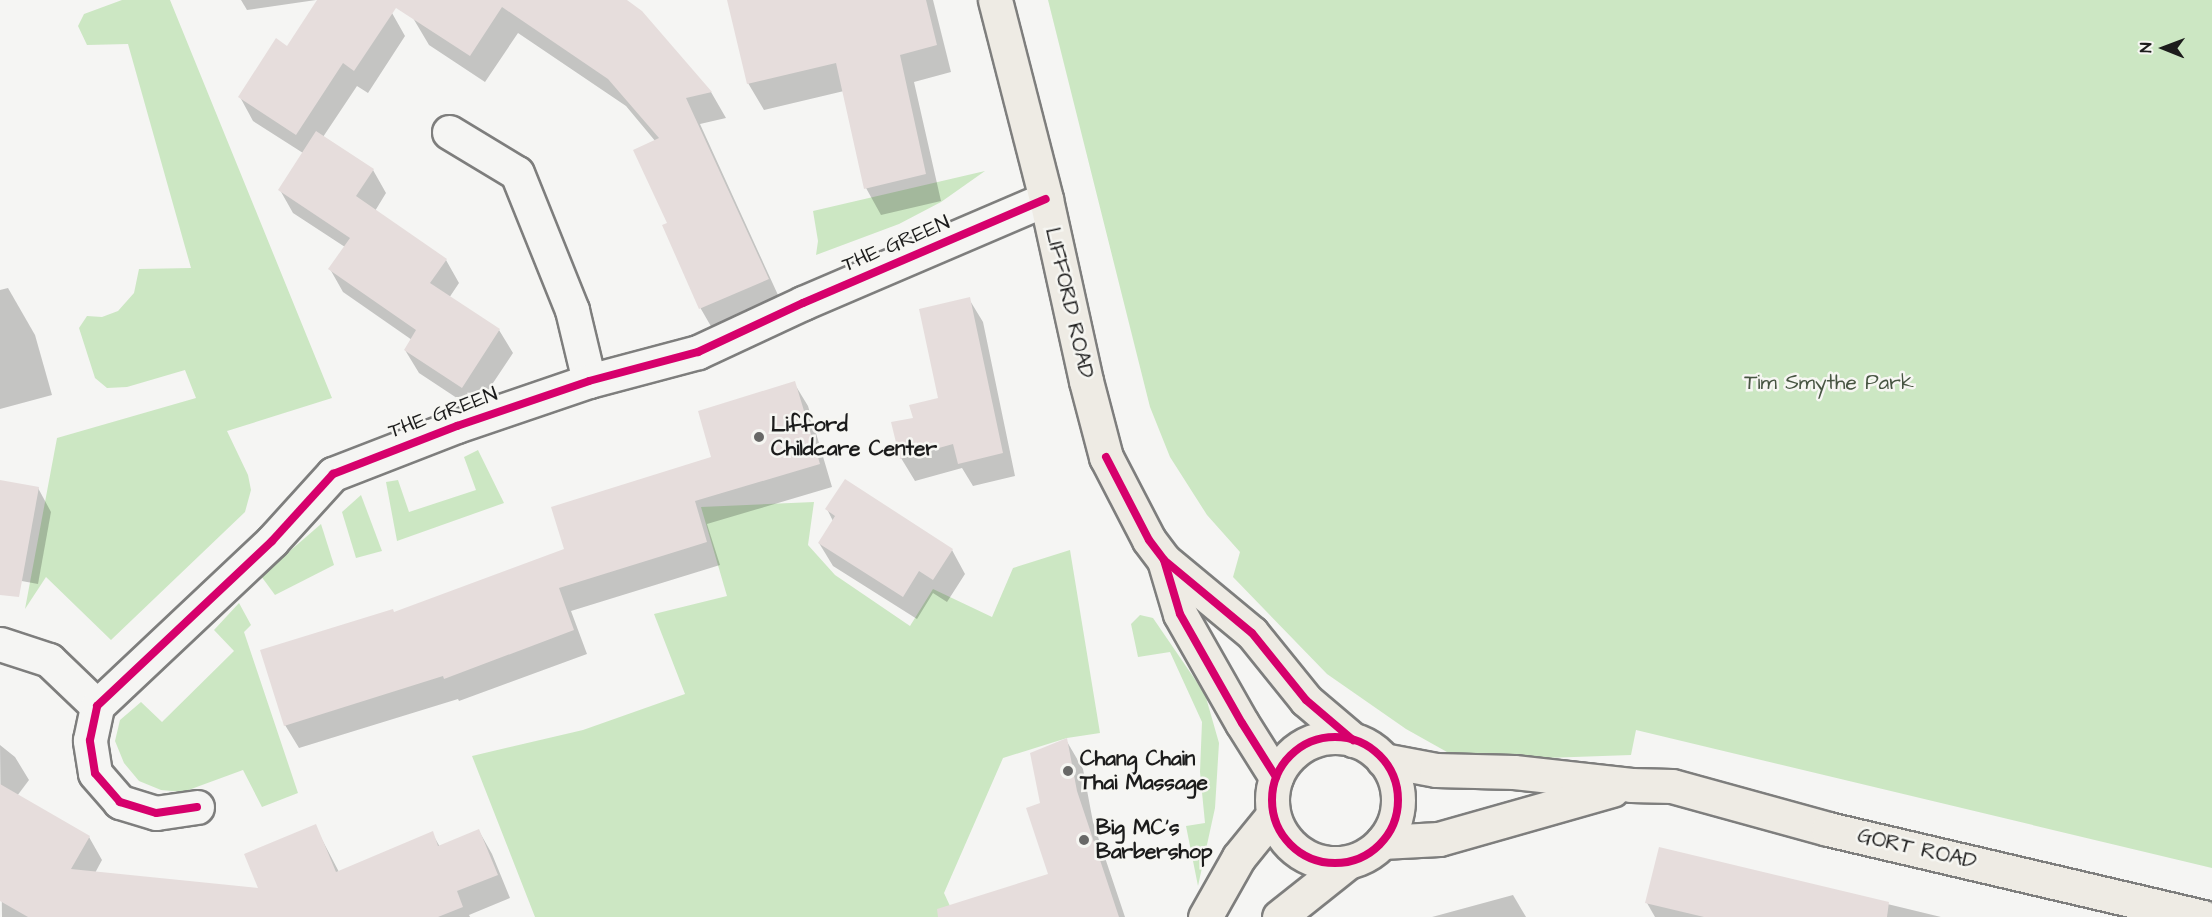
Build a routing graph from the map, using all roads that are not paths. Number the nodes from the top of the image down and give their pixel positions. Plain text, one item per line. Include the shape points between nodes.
1 (995, 0) edge
2 (449, 132) dead end
3 (1046, 199) junction
4 (589, 381) junction
5 (1164, 560) junction
6 (0, 644) edge
7 (97, 706) junction
8 (1353, 740) junction
9 (1383, 760) junction
10 (1276, 777) junction
11 (1631, 785) junction
12 (197, 807) dead end
13 (1273, 814) junction
14 (1383, 842) junction
15 (1347, 862) junction
16 (1205, 917) edge
17 (1280, 917) edge
18 (2203, 917) edge

1 - 3 main road, LIFFORD ROAD
2 - 4 street via 517,173 572,310
3 - 4 street, THE GREEN via 698,352
3 - 5 main road, LIFFORD ROAD via 1106,457 1149,540
4 - 7 street, THE GREEN via 456,426 333,474 272,541
5 - 8 main road, LIFFORD ROAD via 1252,633 1306,700
5 - 10 main road, LIFFORD ROAD via 1180,614
6 - 7 street via 49,660
7 - 12 street via 90,740 95,773 120,802 156,813
8 - 9 main road
8 - 10 main road via 1335,737 1300,747
9 - 11 main road, GORT ROAD via 1436,770 1514,772
9 - 14 main road via 1393,775 1397,792 1394,818
10 - 13 main road
11 - 14 main road, GORT ROAD via 1439,839
11 - 18 main road, GORT ROAD via 1672,786 1828,829
13 - 15 main road via 1280,833 1293,848 1328,864
13 - 16 main road via 1239,857
14 - 15 main road via 1366,855
15 - 17 main road

